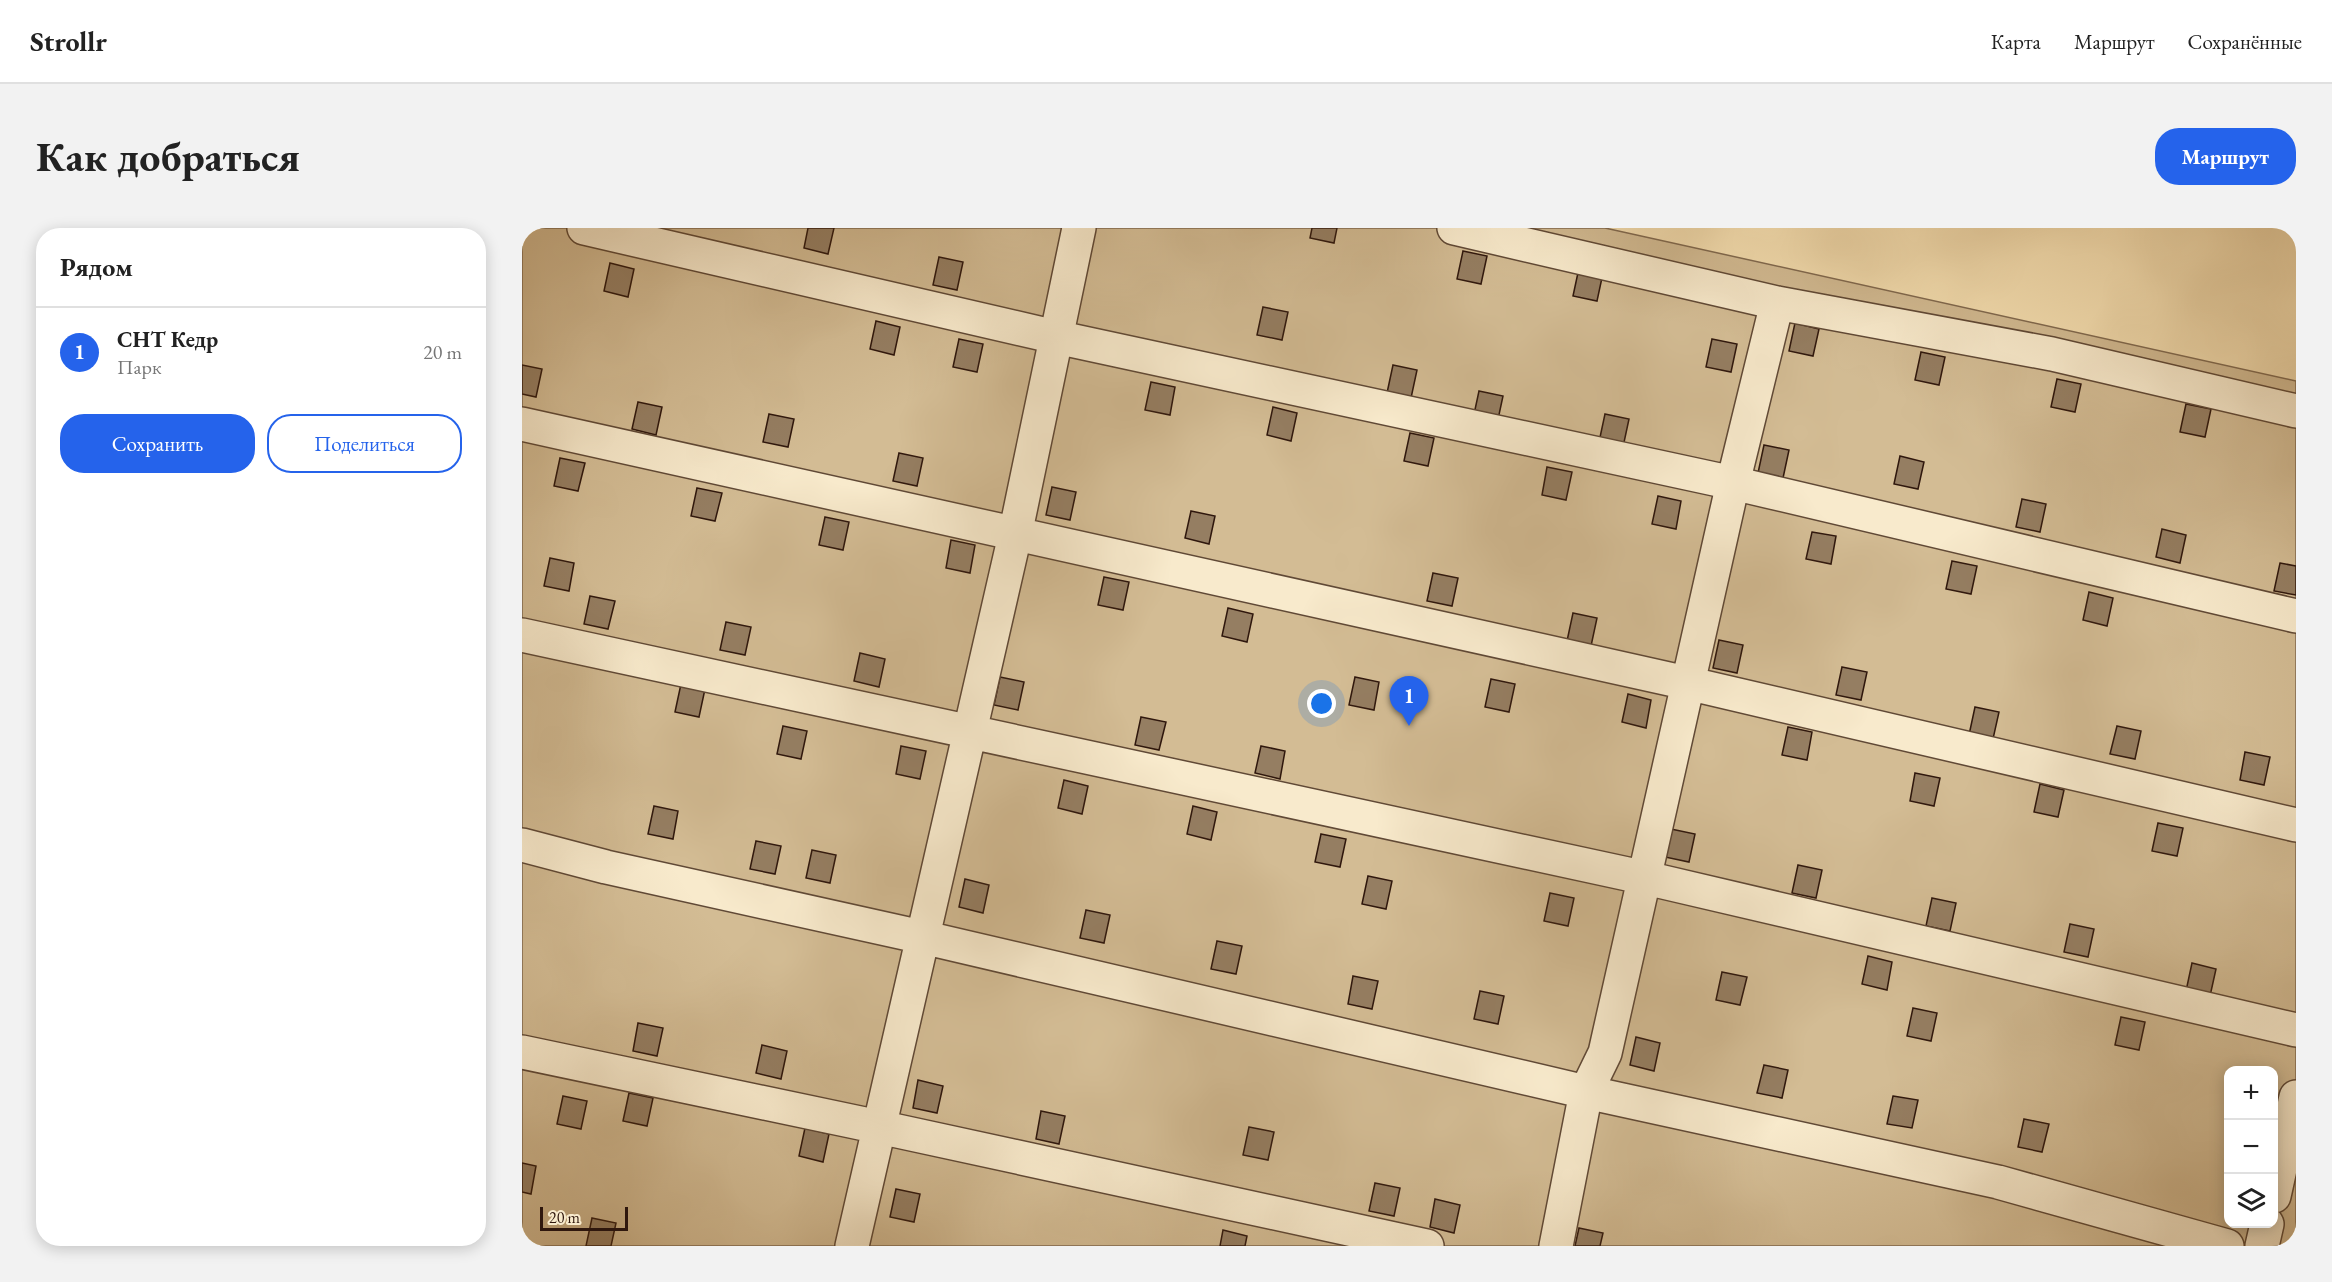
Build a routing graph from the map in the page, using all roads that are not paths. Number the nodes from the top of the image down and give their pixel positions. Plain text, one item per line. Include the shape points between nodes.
1 (584, 228) edge
2 (1079, 228) edge
3 (1454, 228) edge
4 (1777, 303) junction
5 (1056, 337) junction
6 (2296, 411) edge
7 (522, 424) edge
8 (1733, 483) junction
9 (1015, 535) junction
10 (2296, 616) edge
11 (522, 635) edge
12 (1687, 683) junction
13 (970, 731) junction
14 (2296, 825) edge
15 (522, 845) edge
16 (1646, 878) junction
17 (922, 937) junction
18 (2296, 1030) edge
19 (522, 1052) edge
20 (1586, 1092) junction
21 (2296, 1097) edge
22 (879, 1127) junction
23 (2278, 1178) edge
24 (2266, 1228) edge
25 (852, 1246) edge
26 (1427, 1246) edge
27 (1556, 1246) edge
28 (2227, 1246) edge
29 (2262, 1246) edge

1 - 5 street
2 - 5 street
3 - 4 street
4 - 6 street via 2052,354
4 - 8 street
5 - 8 street
5 - 9 street
7 - 9 street
8 - 10 street
8 - 12 street
9 - 12 street
9 - 13 street
11 - 13 street
12 - 14 street
12 - 16 street
13 - 16 street
13 - 17 street
15 - 17 street
16 - 18 street
16 - 20 street via 1605,1053
17 - 20 street
17 - 22 street
19 - 22 street
20 - 27 street
20 - 28 street via 1998,1182
21 - 23 street
22 - 25 street
22 - 26 street
24 - 29 street

